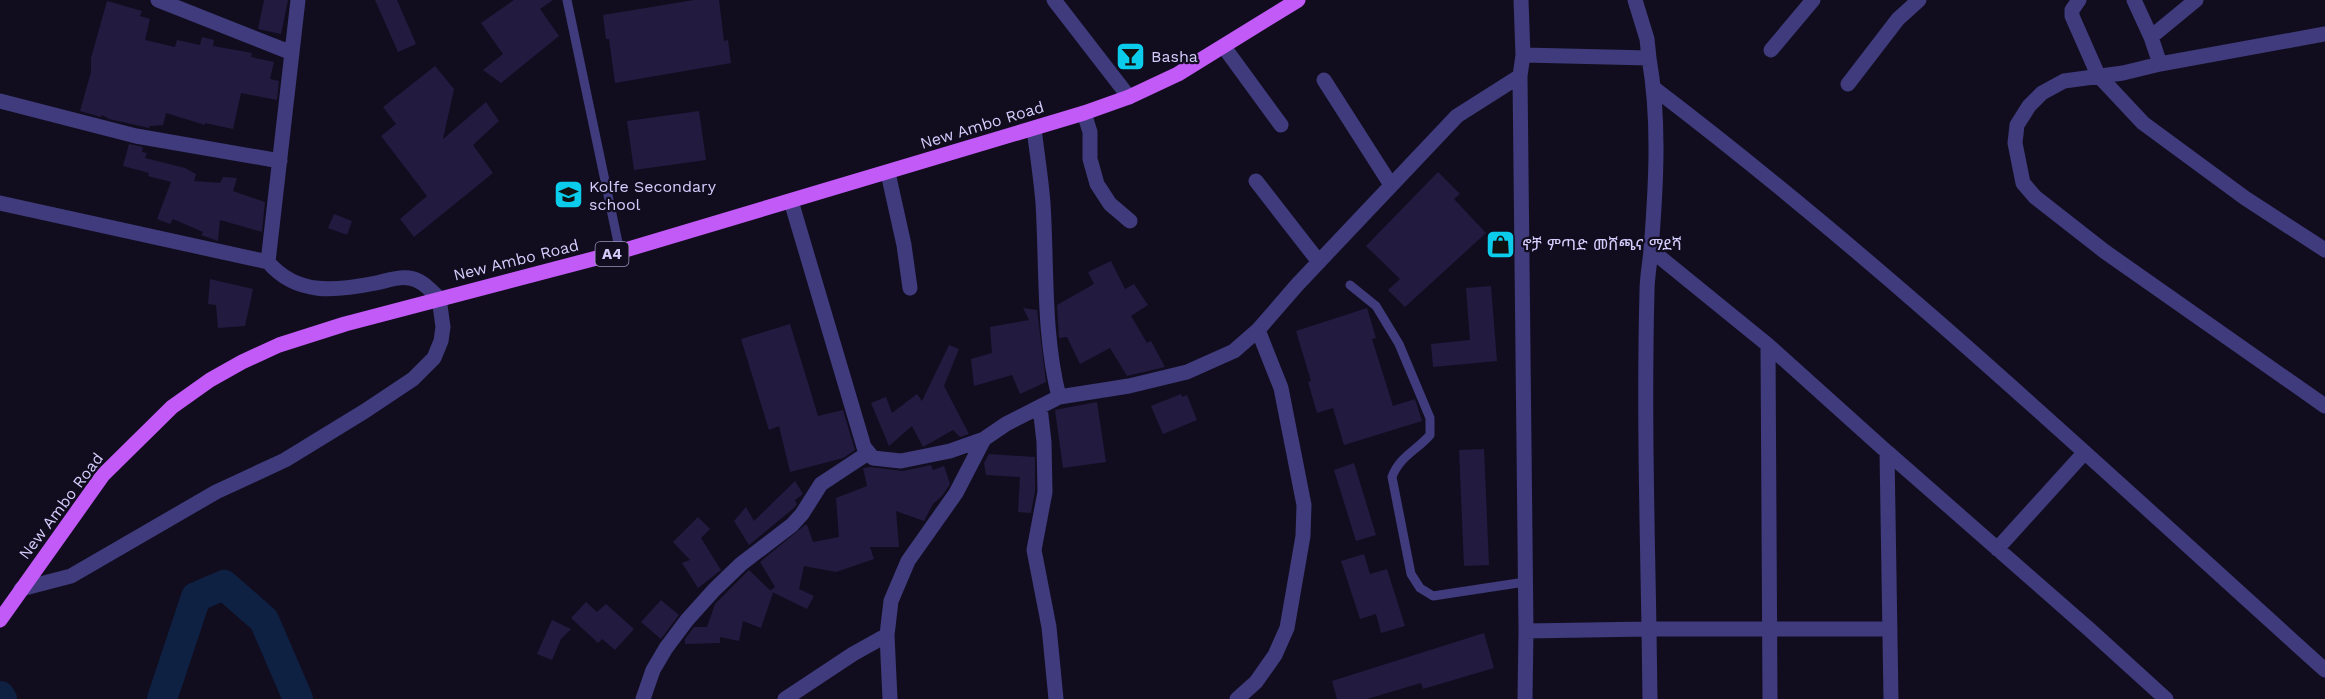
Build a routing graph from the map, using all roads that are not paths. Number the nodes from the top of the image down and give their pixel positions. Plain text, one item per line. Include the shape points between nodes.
1 (158, 0) edge
2 (298, 0) edge
3 (567, 0) edge
4 (1054, 0) edge
5 (1298, 0) edge
6 (1521, 0) edge
7 (1635, 0) edge
8 (1813, 0) edge
9 (1919, 0) edge
10 (2079, 0) edge
11 (2134, 0) edge
12 (2196, 0) edge
13 (2325, 34) edge
14 (2151, 37) junction
15 (1224, 47) junction
16 (1772, 50) dead end
17 (292, 52) junction
18 (1522, 55) junction
19 (1649, 58) junction
20 (2160, 64) junction
21 (2098, 75) junction
22 (1520, 76) junction
23 (1324, 80) dead end
24 (1848, 84) dead end
25 (1655, 89) junction
26 (1129, 97) junction
27 (0, 101) edge
28 (1084, 113) junction
29 (1281, 125) dead end
30 (1034, 129) junction
31 (280, 161) junction
32 (888, 172) junction
33 (1256, 181) dead end
34 (1391, 185) junction
35 (791, 201) junction
36 (0, 204) edge
37 (1130, 221) dead end
38 (1651, 250) junction
39 (2325, 250) edge
40 (620, 252) junction
41 (268, 262) junction
42 (1319, 262) junction
43 (1350, 285) dead end
44 (910, 288) dead end
45 (439, 298) junction
46 (1258, 330) junction
47 (1768, 345) junction
48 (1059, 397) junction
49 (1040, 406) junction
50 (2325, 406) edge
51 (984, 439) junction
52 (1887, 452) junction
53 (868, 453) junction
54 (2084, 453) junction
55 (1997, 549) junction
56 (1525, 582) junction
57 (21, 589) junction
58 (2, 616) edge
59 (1768, 628) junction
60 (1649, 629) junction
61 (1890, 629) junction
62 (1526, 631) junction
63 (887, 635) junction
64 (2325, 670) edge
65 (643, 699) edge
66 (785, 699) edge
67 (891, 699) edge
68 (1056, 699) edge
69 (1237, 699) edge
70 (1525, 699) edge
71 (1650, 699) edge
72 (1770, 699) edge
73 (1891, 699) edge
74 (2166, 699) edge

1 - 17 street
2 - 17 street
3 - 40 lane
4 - 26 street
5 - 15 main road, New Ambo Road / A4
6 - 18 street
7 - 19 street
8 - 16 street
9 - 24 street via 1898,19
10 - 21 street via 2072,16
11 - 14 street
12 - 14 street
13 - 20 street
14 - 20 street
15 - 26 main road, New Ambo Road / A4
15 - 29 street
17 - 31 street
18 - 19 street
18 - 22 street
19 - 25 street
20 - 21 street
21 - 39 street via 2143,123 2245,198
21 - 50 street via 2064,81 2042,93 2029,106 2017,125 2015,143 2024,183 2035,197 2104,251
22 - 34 street via 1457,116
22 - 56 street
23 - 34 street
25 - 38 street
25 - 54 street via 1863,258
26 - 28 main road, New Ambo Road / A4
27 - 31 street via 136,136
28 - 30 main road, New Ambo Road / A4
28 - 37 street via 1097,184 1110,204
30 - 32 main road, New Ambo Road / A4
30 - 48 street via 1043,203 1051,366
31 - 41 street
32 - 35 main road, New Ambo Road / A4
32 - 44 street
33 - 42 street
34 - 42 street
35 - 40 main road, New Ambo Road / A4
35 - 53 street via 857,428
36 - 41 street
38 - 47 street
38 - 60 street via 1645,442
40 - 45 main road, New Ambo Road / A4
41 - 45 street via 296,285 347,288 408,278 420,281
42 - 46 street
43 - 56 lane via 1376,306 1399,344 1430,418 1430,435 1402,459 1392,477 1411,574 1420,588 1433,596
45 - 57 main road, New Ambo Road / A4 via 279,345 210,380 172,407 103,474
45 - 57 street via 441,341 434,358 413,379 285,460 216,492 71,576
46 - 48 street via 1234,351 1187,372
46 - 69 street via 1281,388 1304,505 1303,536 1287,628 1275,655 1256,682
47 - 52 street
47 - 59 street
48 - 49 street
49 - 51 street
49 - 68 street via 1045,492 1034,550 1049,627
51 - 53 street via 901,461 873,458
51 - 63 street via 956,493 908,561 891,601
52 - 55 street
52 - 61 street
53 - 65 street via 821,484 792,525 741,564 700,605 666,648
54 - 55 street
54 - 64 street
55 - 74 street
56 - 62 street
57 - 58 main road, New Ambo Road / A4
59 - 60 street
59 - 61 street
59 - 72 street
60 - 62 street
60 - 71 street
61 - 73 street
62 - 70 street
63 - 66 street
63 - 67 street

